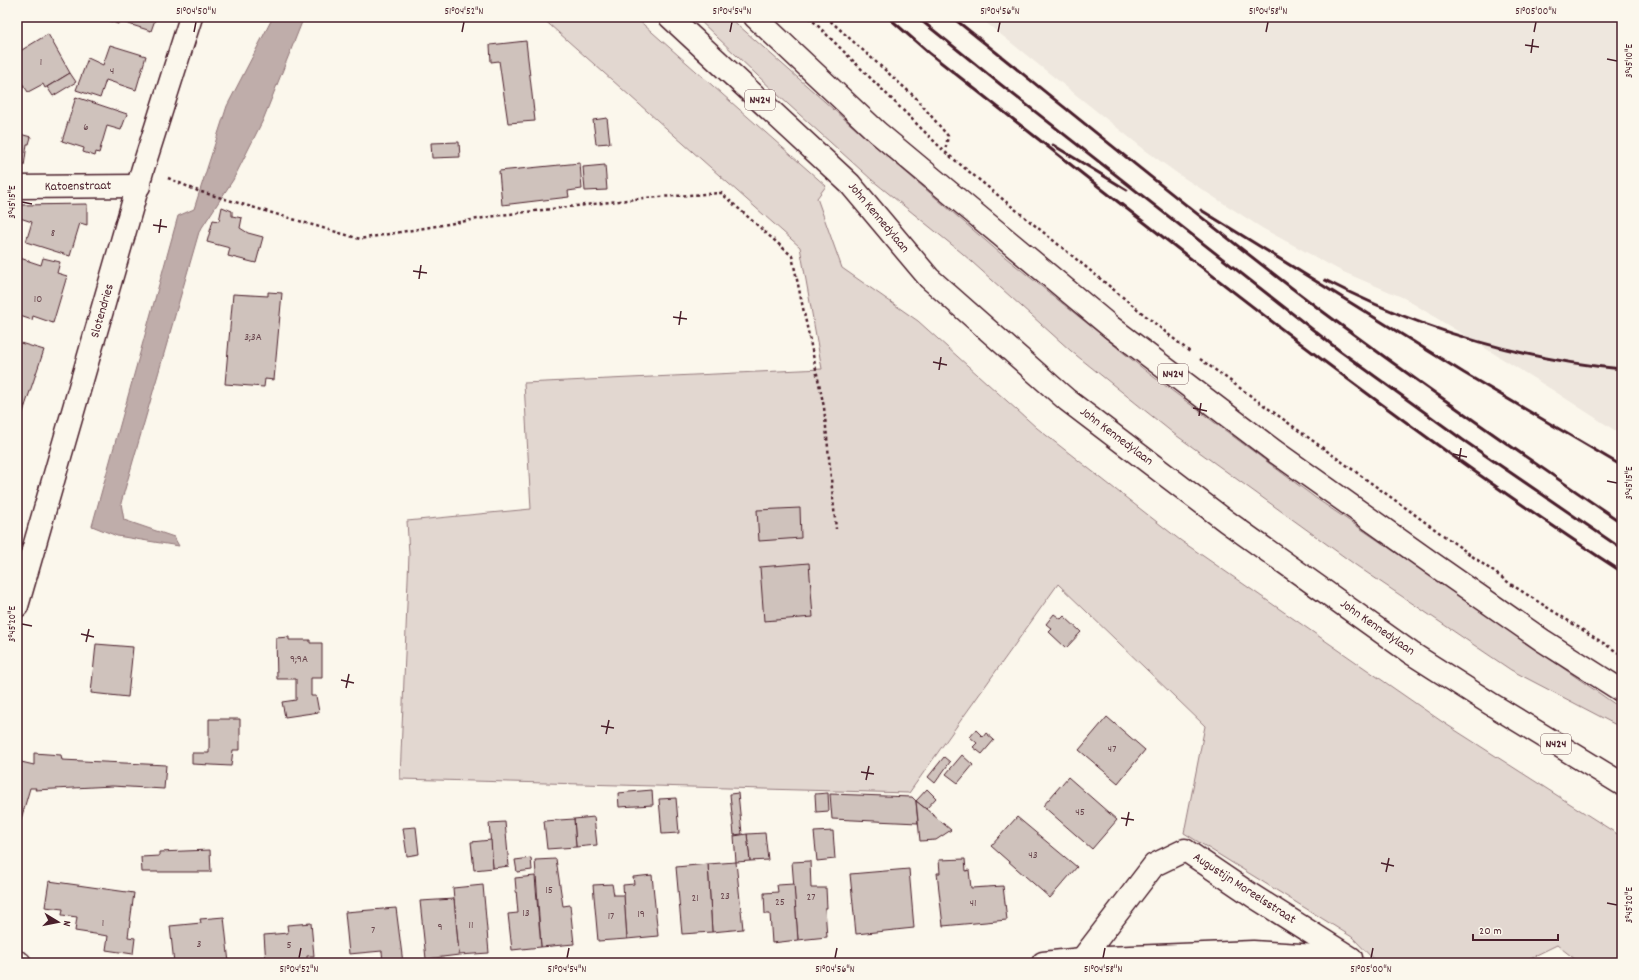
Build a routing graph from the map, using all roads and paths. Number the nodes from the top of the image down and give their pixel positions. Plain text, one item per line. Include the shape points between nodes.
1 (190, 17) edge
2 (670, 17) edge
3 (755, 17) edge
4 (809, 17) edge
5 (826, 17) edge
6 (945, 152) junction
7 (141, 177) junction
8 (17, 187) edge
9 (1192, 354) dead end
10 (1198, 358) dead end
11 (836, 529) dead end
12 (17, 606) edge
13 (1622, 655) edge
14 (1622, 691) edge
15 (1622, 784) edge
16 (1082, 959) junction
17 (1353, 961) edge
18 (1043, 963) edge

1 - 7 main road, Slotendries
2 - 15 main road, John Kennedylaan / N424 via 850,184 929,278 1067,400 1226,521 1411,652
3 - 14 main road, N424 via 877,132 1111,327 1274,451 1542,640
4 - 6 path
5 - 6 path via 916,98 948,136
6 - 9 path
7 - 8 main road, Katoenstraat
7 - 11 path via 232,200 360,239 501,215 644,198 721,193 792,256 824,407
7 - 12 main road, Slotendries
10 - 13 path via 1512,585
16 - 17 main road, Augustijn Moreelsstraat via 1253,952
16 - 17 main road, Augustijn Moreelsstraat via 1154,865 1185,850
16 - 18 main road, Augustijn Moreelsstraat

